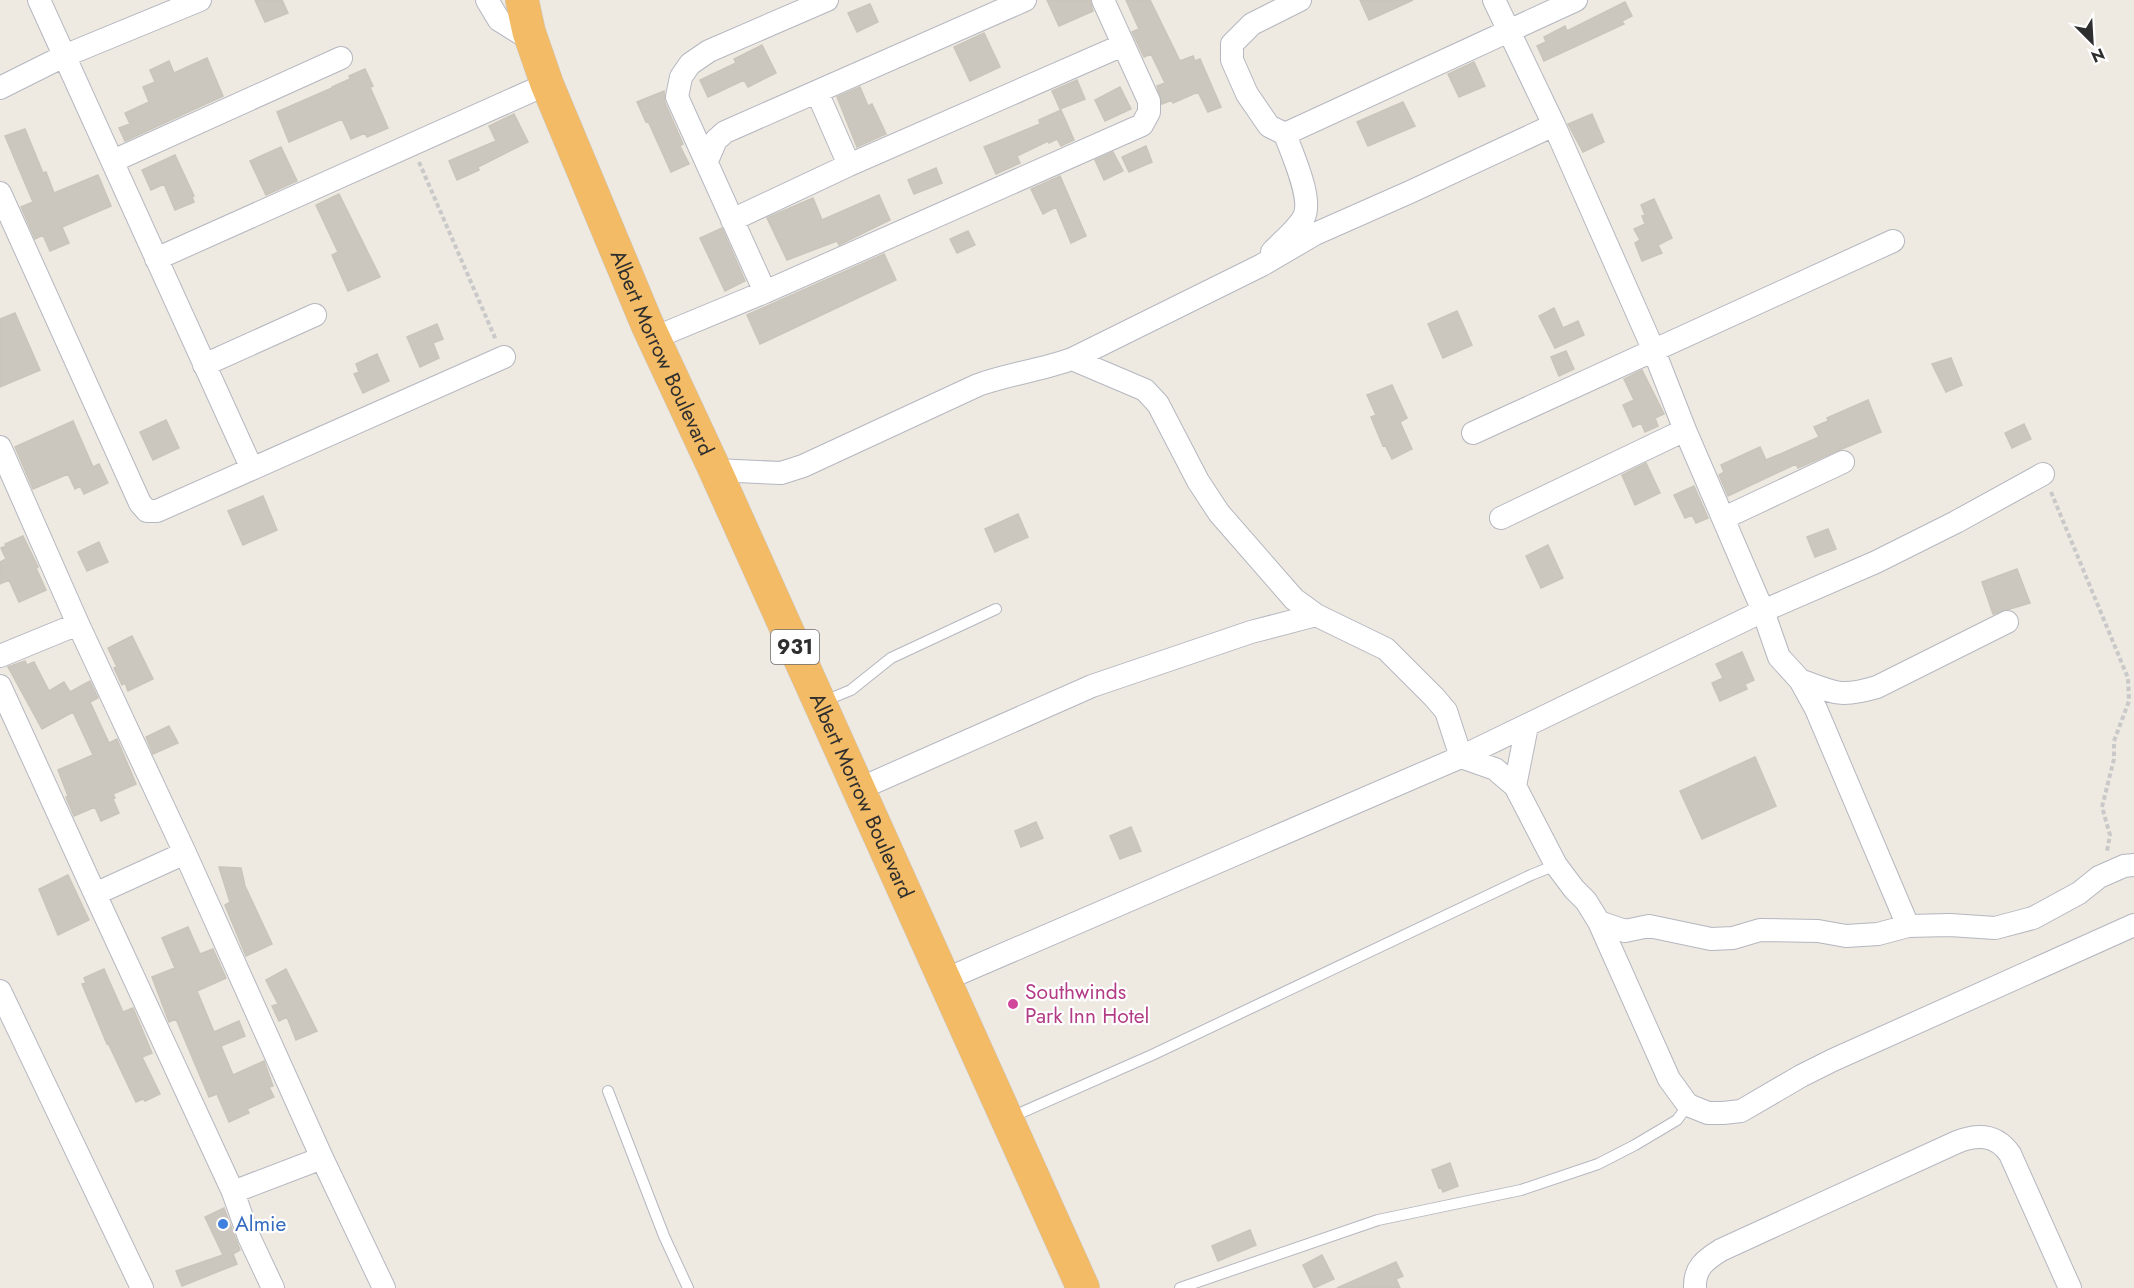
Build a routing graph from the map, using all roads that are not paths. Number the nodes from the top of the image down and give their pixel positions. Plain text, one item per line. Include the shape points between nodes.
1 (39, 0) edge
2 (200, 0) edge
3 (487, 0) edge
4 (522, 0) edge
5 (827, 0) edge
6 (1025, 0) edge
7 (1103, 0) edge
8 (1300, 0) edge
9 (1494, 0) edge
10 (1576, 0) edge
11 (1509, 31) junction
12 (531, 40) junction
13 (1123, 45) junction
14 (64, 56) junction
15 (341, 58) dead end
16 (547, 84) junction
17 (0, 88) edge
18 (817, 92) junction
19 (1554, 125) junction
20 (1285, 134) junction
21 (113, 161) junction
22 (707, 161) junction
23 (849, 165) junction
24 (0, 192) edge
25 (732, 220) junction
26 (1893, 241) dead end
27 (156, 259) junction
28 (1262, 265) junction
29 (765, 292) junction
30 (315, 315) dead end
31 (654, 338) junction
32 (1654, 351) junction
33 (504, 357) road end
34 (1072, 359) junction
35 (204, 366) junction
36 (1685, 430) junction
37 (1473, 433) dead end
38 (0, 447) edge
39 (1843, 462) dead end
40 (252, 469) junction
41 (715, 470) junction
42 (2043, 474) road end
43 (1502, 518) dead end
44 (1724, 518) junction
45 (996, 609) dead end
46 (1764, 611) junction
47 (1316, 615) junction
48 (2007, 622) dead end
49 (78, 624) junction
50 (0, 656) edge
51 (1800, 680) junction
52 (0, 686) edge
53 (820, 703) junction
54 (1527, 726) junction
55 (1461, 757) junction
56 (1515, 786) junction
57 (859, 789) junction
58 (185, 853) junction
59 (1556, 865) junction
60 (2134, 865) edge
61 (94, 894) junction
62 (1599, 922) junction
63 (2134, 925) edge
64 (1908, 926) junction
65 (944, 980) junction
66 (0, 991) edge
67 (608, 1092) dead end
68 (1688, 1105) junction
69 (1007, 1119) junction
70 (322, 1158) junction
71 (234, 1192) junction
72 (142, 1288) edge
73 (273, 1288) edge
74 (384, 1288) edge
75 (688, 1288) edge
76 (1083, 1288) edge
77 (1180, 1288) edge
78 (1695, 1288) edge
79 (2070, 1288) edge

1 - 14 street
2 - 14 street
3 - 12 street via 500,20
4 - 12 highway, Albert Morrow Boulevard / 931
5 - 22 street via 709,51 690,64 681,77 677,97
6 - 18 street
7 - 13 street
8 - 20 street via 1252,24 1232,44 1232,60 1247,94 1269,126
9 - 11 street
10 - 11 street
11 - 19 street
11 - 20 street
12 - 16 highway, Albert Morrow Boulevard / 931
13 - 23 street
13 - 29 street via 1149,101 1149,112 1142,125
14 - 17 street
14 - 21 street
15 - 21 street
16 - 27 street
16 - 31 highway, Albert Morrow Boulevard / 931
18 - 22 street via 726,132 716,140
18 - 23 street
19 - 28 street via 1315,234
19 - 32 street
20 - 28 street via 1304,192 1304,217
21 - 27 street
22 - 25 street
23 - 25 street
24 - 40 street via 143,508 157,511
25 - 29 street
26 - 32 street
27 - 35 street
28 - 34 street
29 - 31 street
30 - 35 street
31 - 41 highway, Albert Morrow Boulevard / 931
32 - 36 street
32 - 37 street
33 - 40 street
34 - 41 street via 978,385 781,473
34 - 47 street via 1145,390 1158,404 1219,513 1294,599
35 - 40 street
36 - 43 street
36 - 44 street
38 - 49 street
39 - 44 street
41 - 53 highway, Albert Morrow Boulevard / 931
42 - 46 street via 1876,562
44 - 46 street
45 - 53 lane via 891,658 851,690
46 - 51 street via 1779,657
46 - 54 street
47 - 55 street via 1386,649 1446,711
47 - 57 street via 1251,632 1092,686
48 - 51 street via 1877,687 1854,694 1836,693
49 - 50 street
49 - 58 street
51 - 64 street
52 - 61 street
53 - 57 highway, Albert Morrow Boulevard / 931
54 - 55 street
54 - 56 street
55 - 56 street via 1495,769
55 - 65 street
56 - 59 street
57 - 65 highway, Albert Morrow Boulevard / 931
58 - 61 street
58 - 70 street
59 - 62 street
59 - 69 lane
60 - 64 street via 2099,877 2079,893 2033,918 1995,928
61 - 71 street
62 - 64 street via 1625,931 1649,926 1711,939 1760,930 1858,936
62 - 68 street via 1669,1079
63 - 68 street via 1833,1060 1741,1111 1708,1113
65 - 69 highway, Albert Morrow Boulevard / 931
66 - 72 street
67 - 75 lane
68 - 77 lane via 1677,1120 1598,1164 1521,1190 1378,1220
69 - 76 highway, Albert Morrow Boulevard / 931
70 - 71 street
70 - 74 street
71 - 73 street via 249,1237
78 - 79 street via 1699,1266 1721,1250 1957,1142 1980,1136 1996,1140 2010,1154

